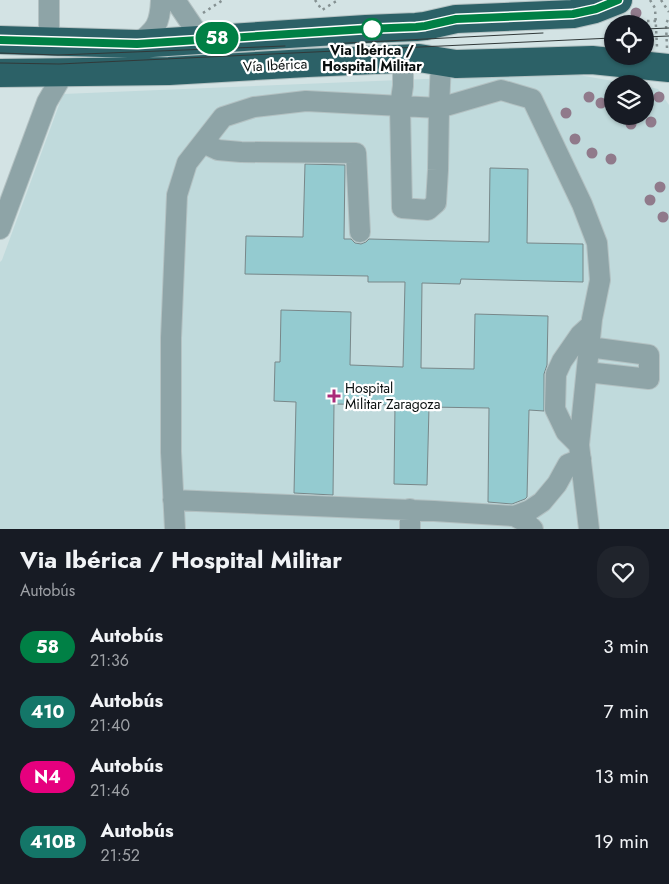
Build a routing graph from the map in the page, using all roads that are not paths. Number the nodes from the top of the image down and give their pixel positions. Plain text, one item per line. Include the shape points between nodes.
1 (49, 0) edge
2 (161, 0) edge
3 (175, 0) edge
4 (618, 0) edge
5 (203, 39) junction
6 (0, 40) edge
7 (49, 42) junction
8 (137, 44) junction
9 (403, 59) junction
10 (441, 61) junction
11 (664, 67) edge
12 (64, 71) junction
13 (35, 72) junction
14 (0, 73) edge
15 (47, 102) junction
16 (400, 106) junction
17 (439, 108) junction
18 (203, 143) junction
19 (0, 229) edge
20 (360, 232) dead end
21 (592, 326) junction
22 (589, 348) junction
23 (586, 372) junction
24 (580, 452) junction
25 (173, 500) junction
26 (514, 516) junction
27 (410, 519) edge
28 (175, 529) edge
29 (533, 529) edge
30 (589, 529) edge

1 - 7 street
2 - 8 street via 155,28
3 - 5 street
4 - 5 highway via 573,14 456,19 416,27
5 - 8 highway
6 - 7 highway
7 - 8 highway
9 - 10 highway, Vía Ibérica
9 - 12 highway, Vía Ibérica via 169,71
9 - 16 street
10 - 11 highway, Vía Ibérica via 456,64 592,60
10 - 17 street
12 - 13 highway, Vía Ibérica
12 - 15 street
13 - 14 highway, Vía Ibérica
13 - 15 street
15 - 19 street
16 - 17 street
16 - 17 street via 402,208 428,210 436,203
16 - 18 street via 306,101 254,107 223,117
17 - 21 street via 501,90 532,99 597,243 600,280
18 - 20 street via 218,150 241,152 356,153
18 - 25 street via 187,163 177,195 171,348
21 - 22 street
21 - 24 street via 580,335 556,374 555,409
22 - 23 street
22 - 23 street via 649,355 650,379
23 - 24 street
24 - 26 street via 542,502
24 - 30 street
25 - 27 street
25 - 28 street
26 - 27 street
26 - 29 street

